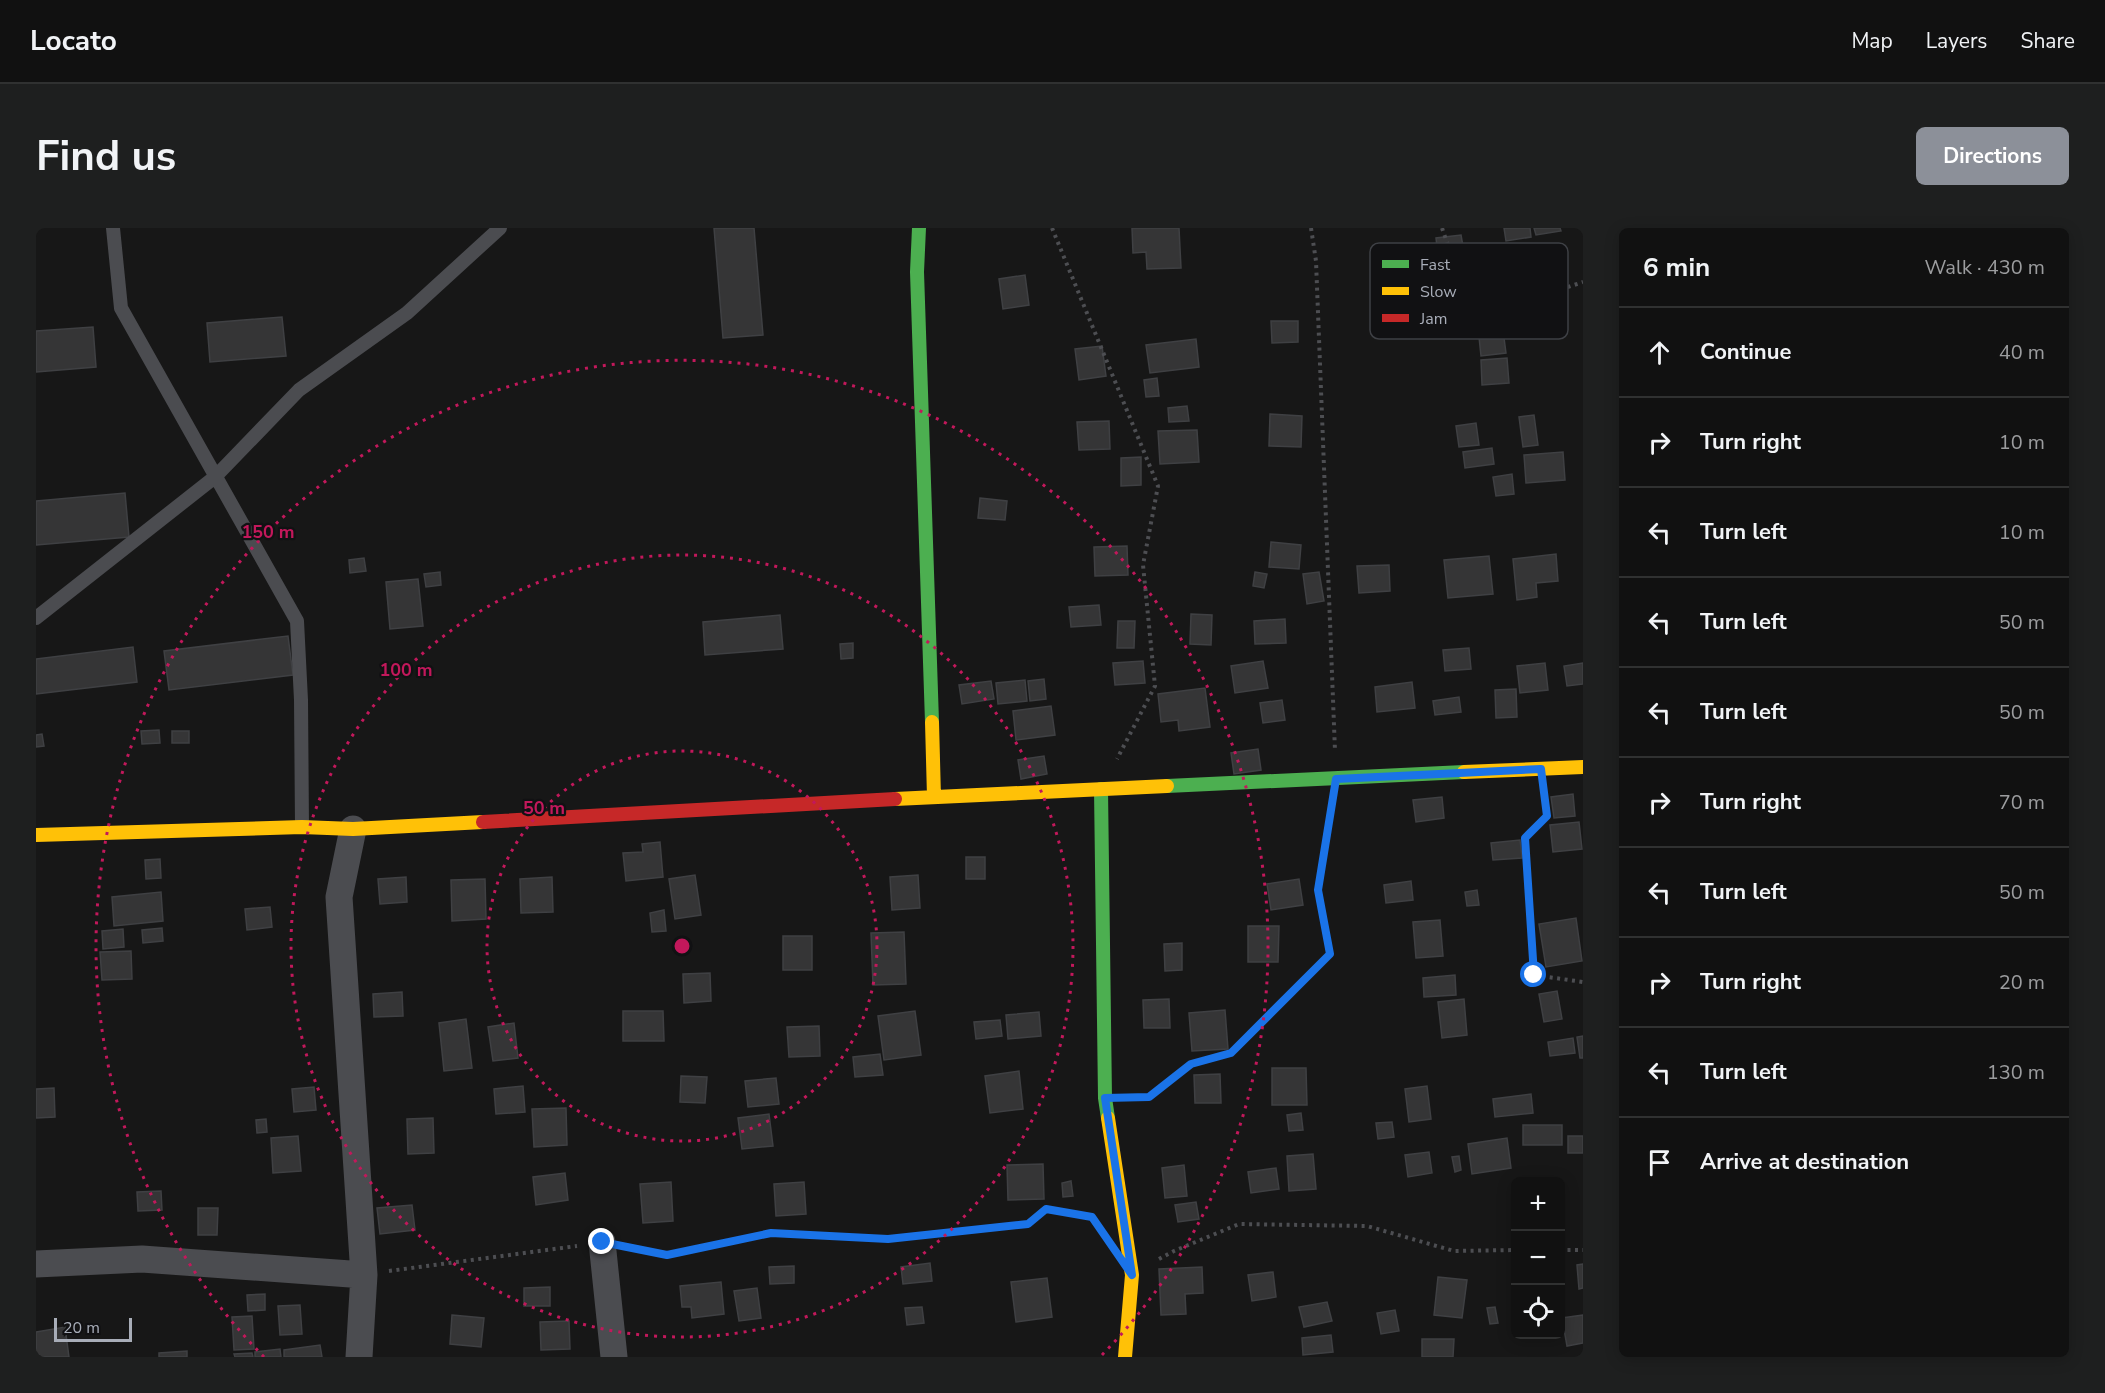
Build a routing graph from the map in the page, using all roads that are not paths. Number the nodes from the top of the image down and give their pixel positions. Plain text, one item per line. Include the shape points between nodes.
1 (113, 228) edge
2 (500, 228) edge
3 (919, 228) edge
4 (215, 477) junction
5 (36, 618) edge
6 (1583, 767) edge
7 (1101, 789) junction
8 (934, 797) junction
9 (302, 827) junction
10 (353, 829) junction
11 (36, 835) edge
12 (602, 1242) road end
13 (36, 1264) edge
14 (364, 1275) junction
15 (359, 1357) edge
16 (614, 1357) edge
17 (1125, 1357) edge

1 - 4 lane via 121,308
2 - 4 lane via 407,314 299,390
3 - 8 street via 917,272
4 - 5 lane
4 - 9 lane via 297,621 302,700
6 - 7 street
7 - 8 street
7 - 17 street via 1105,1098 1132,1275
8 - 10 street
9 - 10 street
9 - 11 street
10 - 14 street via 339,897
12 - 16 street
13 - 14 street via 142,1259
14 - 15 street

